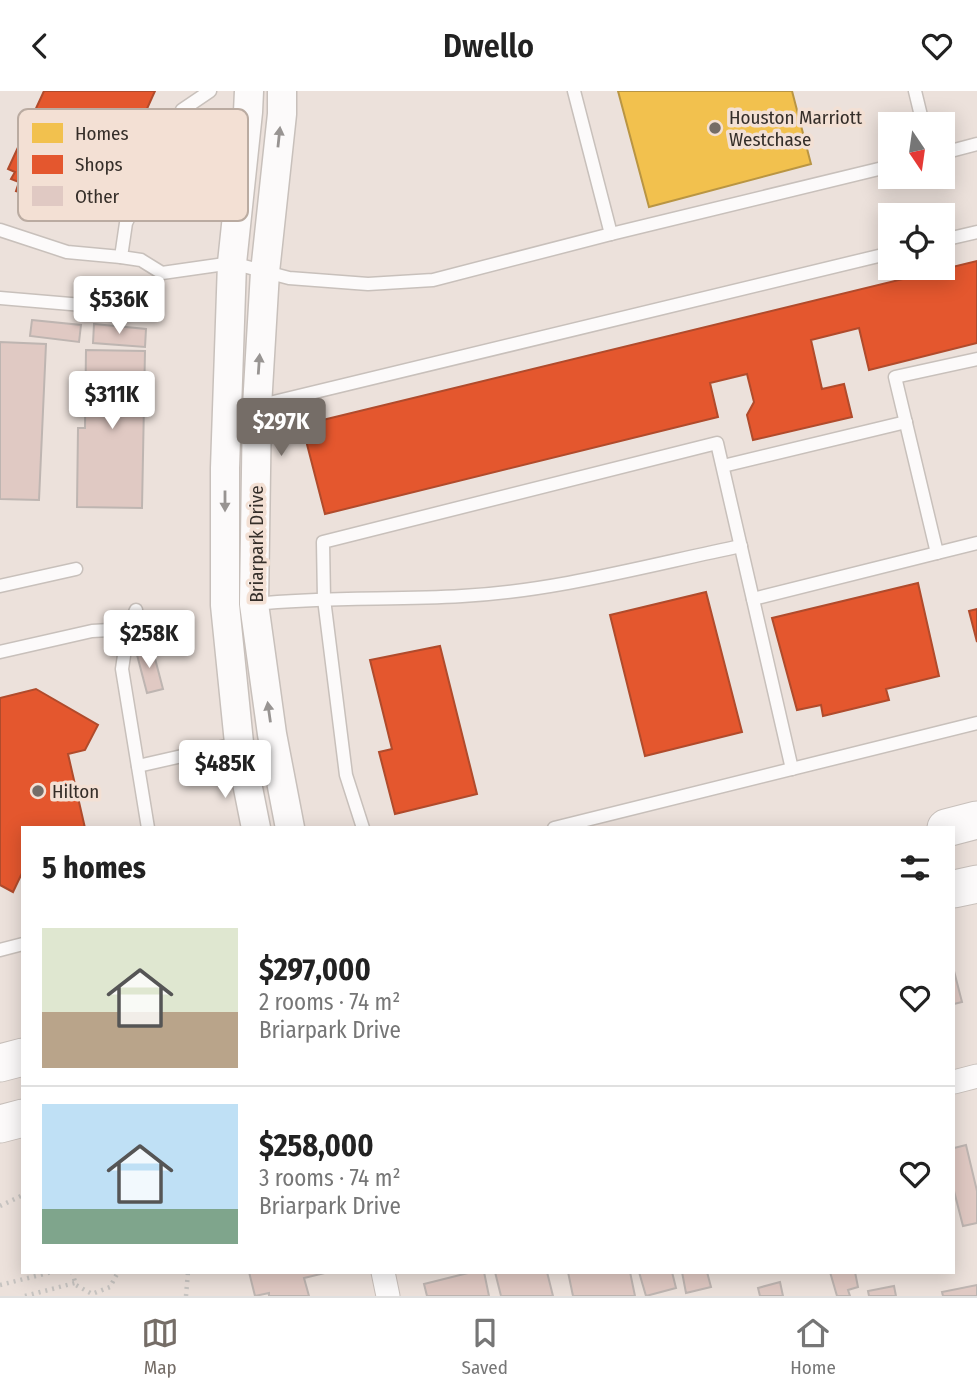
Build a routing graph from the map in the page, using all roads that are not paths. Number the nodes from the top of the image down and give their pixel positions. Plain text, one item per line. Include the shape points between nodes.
1 (210, 91) edge
2 (249, 91) edge
3 (282, 91) edge
4 (574, 91) edge
5 (915, 91) edge
6 (183, 109) edge
7 (247, 109) edge
8 (920, 112) edge
9 (977, 144) edge
10 (956, 150) edge
11 (878, 169) edge
12 (127, 221) edge
13 (236, 221) edge
14 (0, 230) edge
15 (977, 232) edge
16 (611, 234) junction
17 (955, 237) edge
18 (878, 256) edge
19 (121, 257) junction
20 (232, 263) junction
21 (265, 272) junction
22 (0, 298) edge
23 (153, 311) dead end
24 (977, 359) edge
25 (257, 406) junction
26 (906, 422) junction
27 (723, 466) junction
28 (977, 543) edge
29 (741, 546) junction
30 (937, 553) junction
31 (76, 569) dead end
32 (0, 586) edge
33 (324, 599) junction
34 (753, 599) junction
35 (254, 604) junction
36 (225, 605) junction
37 (136, 610) dead end
38 (128, 629) junction
39 (0, 652) edge
40 (977, 723) edge
41 (239, 743) junction
42 (138, 766) junction
43 (792, 769) junction
44 (977, 820) edge
45 (583, 824) edge
46 (148, 826) edge
47 (256, 826) edge
48 (290, 826) edge
49 (362, 826) edge
50 (954, 826) edge
51 (21, 945) edge
52 (0, 950) edge
53 (21, 1058) edge
54 (0, 1063) edge
55 (977, 1076) edge
56 (955, 1082) edge
57 (21, 1118) edge
58 (0, 1123) edge
59 (383, 1274) edge
60 (388, 1296) edge

1 - 6 lane
2 - 7 street, Briarpark Drive
21 -> 3 street, Briarpark Drive
4 - 16 lane
5 - 8 lane
9 - 10 lane
11 - 16 lane
12 - 19 lane
13 - 20 street, Briarpark Drive
14 - 19 lane via 68,252
15 - 17 lane
16 - 21 lane via 433,280 369,284
18 - 25 lane
19 - 20 lane via 141,260 162,273
20 - 21 lane
20 -> 36 street, Briarpark Drive
25 -> 21 street, Briarpark Drive
22 - 23 lane
24 - 26 lane via 895,377
25 - 35 street, Briarpark Drive
26 - 27 lane
26 - 30 lane
27 - 29 lane
27 - 33 lane via 717,443 323,541
28 - 30 lane
29 - 33 lane via 520,590
29 - 34 lane
30 - 34 lane
31 - 32 lane
33 - 35 lane
33 - 49 lane via 346,775
34 - 43 lane
35 - 36 street
48 -> 35 street, Briarpark Drive
36 - 41 street, Briarpark Drive
37 - 38 lane
38 - 39 lane via 92,631
38 - 42 lane via 122,670
40 - 43 lane
41 - 42 lane
41 - 47 street, Briarpark Drive
42 - 46 lane
43 - 45 lane
44 - 50 main road
51 - 52 lane
53 - 54 main road
55 - 56 street
57 - 58 main road
59 - 60 street

